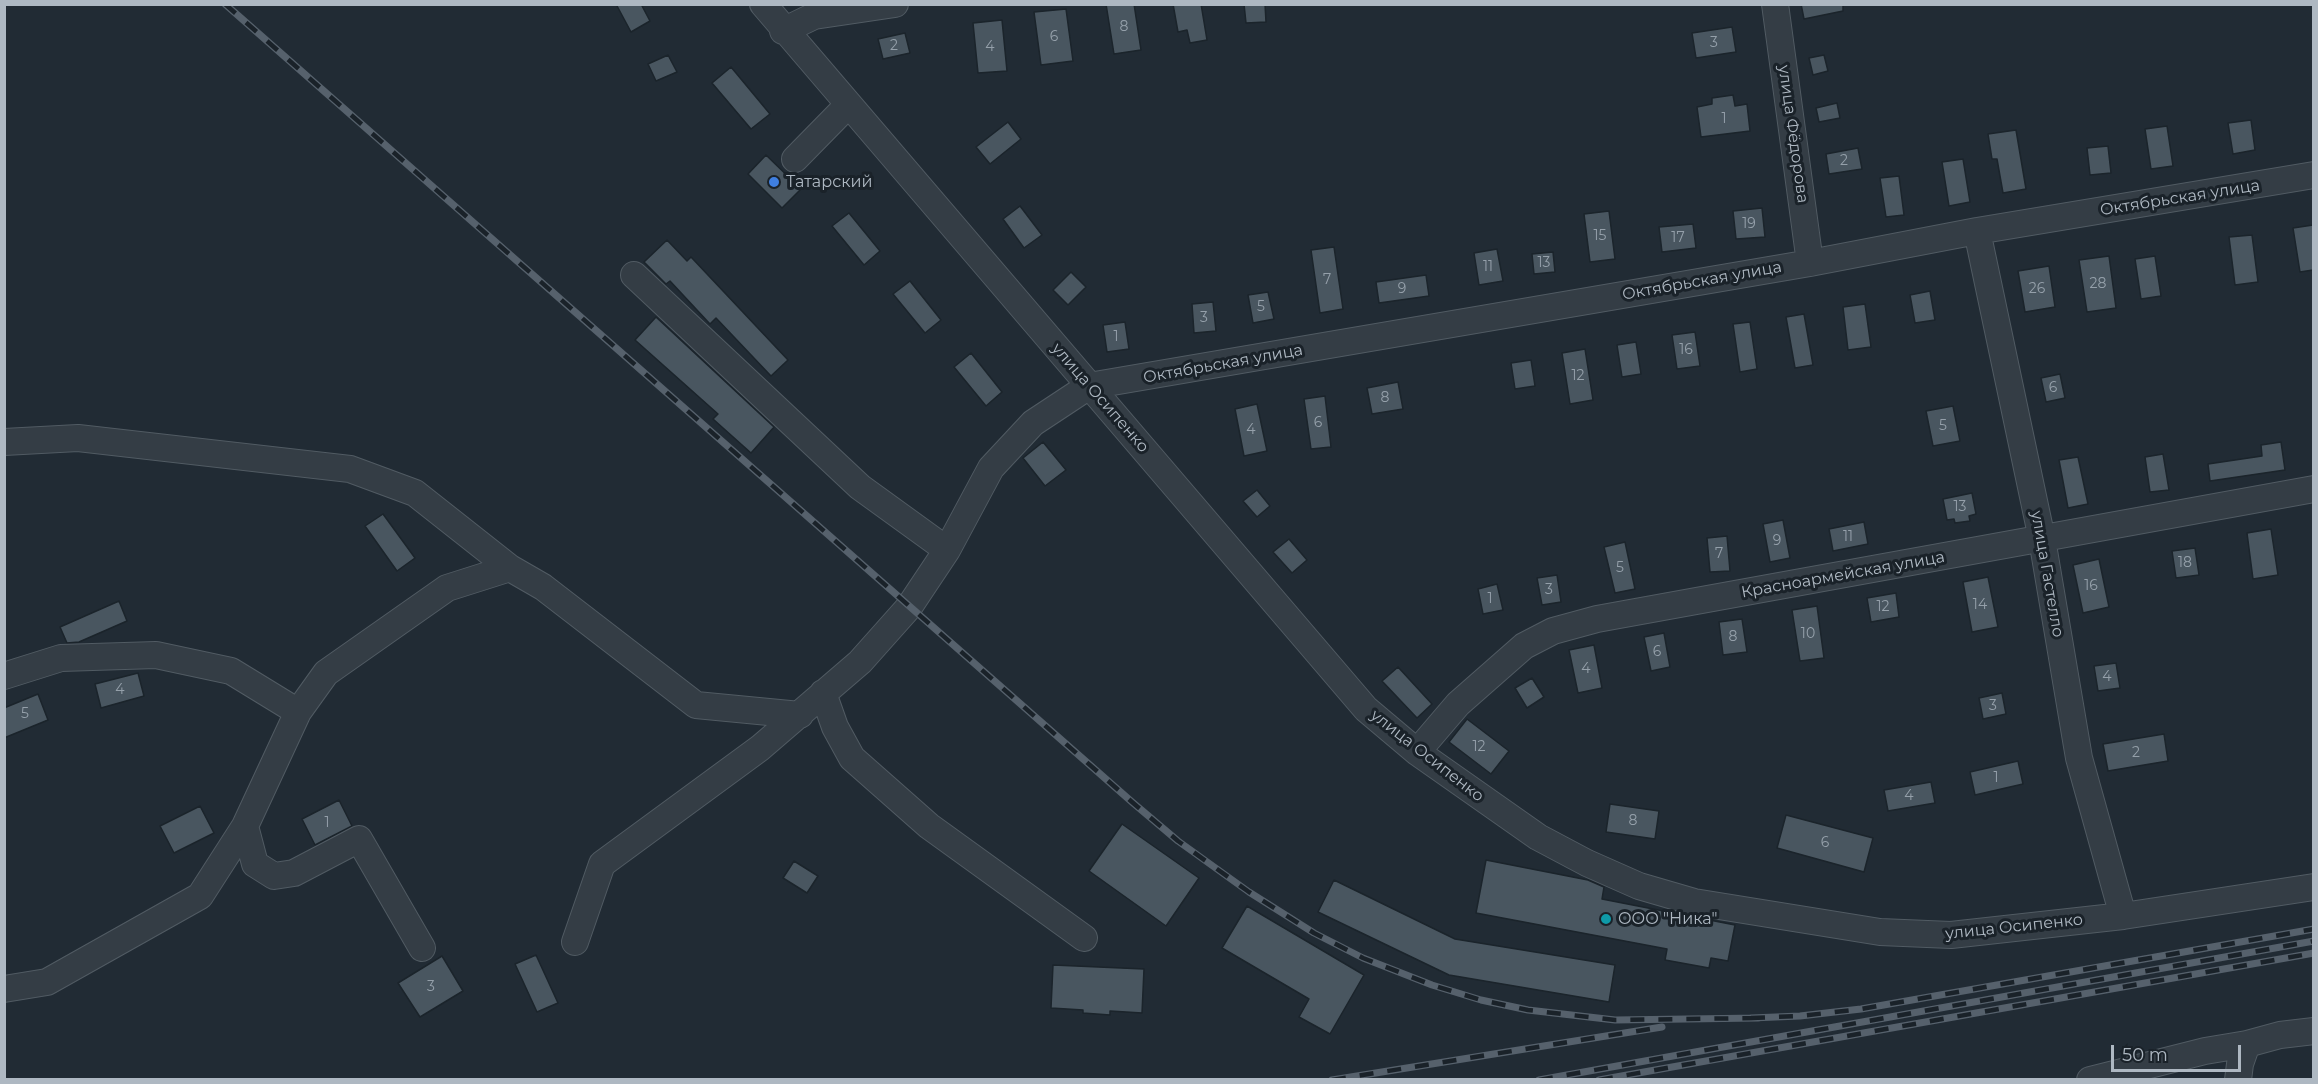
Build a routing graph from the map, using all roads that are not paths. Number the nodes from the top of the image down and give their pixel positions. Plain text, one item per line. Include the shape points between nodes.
1 (763, 4) edge
2 (895, 4) edge
3 (1775, 4) edge
4 (783, 30) junction
5 (848, 105) junction
6 (795, 159) dead end
7 (2313, 176) edge
8 (1977, 231) junction
9 (1810, 263) junction
10 (634, 274) dead end
11 (1089, 386) junction
12 (4, 442) edge
13 (2313, 489) edge
14 (2042, 539) junction
15 (948, 550) junction
16 (510, 568) junction
17 (4, 676) edge
18 (823, 693) junction
19 (298, 712) junction
20 (800, 715) junction
21 (1417, 752) junction
22 (245, 826) junction
23 (2313, 887) edge
24 (2123, 916) junction
25 (1083, 938) dead end
26 (574, 942) dead end
27 (422, 948) dead end
28 (4, 989) edge
29 (2313, 1031) edge
30 (2247, 1044) junction
31 (2090, 1080) edge
32 (2238, 1080) edge

1 - 4 street, улица Осипенко
2 - 4 street via 814,16
3 - 9 street, улица Фёдорова
4 - 5 street, улица Осипенко
5 - 6 street
5 - 11 street, улица Осипенко
7 - 8 street, Октябрьская улица
8 - 9 street, Октябрьская улица
8 - 14 street, улица Гастелло
9 - 11 street, Октябрьская улица
10 - 15 street via 860,488
11 - 15 street via 1033,423 991,468
11 - 21 street, улица Осипенко via 1366,709
12 - 16 street via 78,438 350,469 415,494
13 - 14 street, Красноармейская улица
14 - 21 street, Красноармейская улица via 1597,619 1553,631 1524,646 1458,704
14 - 24 street, улица Гастелло via 2079,758
15 - 18 street via 909,608 860,662
16 - 19 street via 447,588 326,673
16 - 20 street via 543,587 696,705
17 - 19 street via 61,658 156,655 231,671
18 - 20 street
18 - 25 street via 852,759 929,826
19 - 22 street
20 - 26 street via 602,864
21 - 24 street, улица Осипенко via 1538,837 1587,864 1694,902 1880,932 1951,935
22 - 27 street via 255,864 274,876 294,873 359,839
22 - 28 street via 200,896 48,982
23 - 24 street, улица Осипенко
29 - 30 street
30 - 31 street
30 - 32 street

